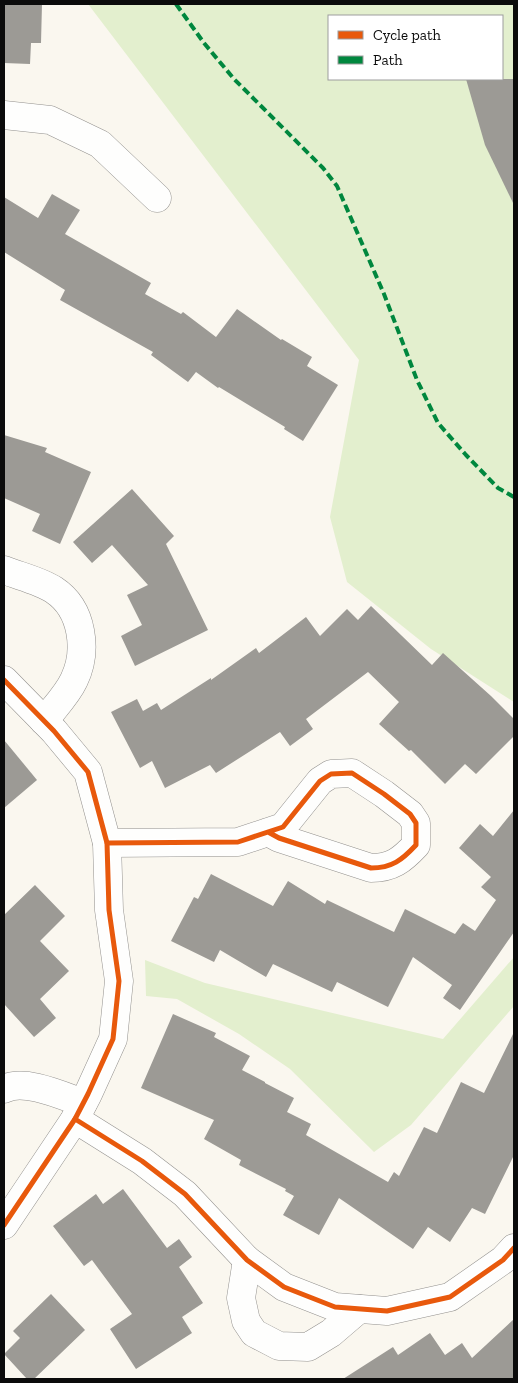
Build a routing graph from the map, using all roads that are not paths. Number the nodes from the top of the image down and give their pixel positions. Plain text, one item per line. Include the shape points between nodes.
1 (4, 115) edge
2 (157, 198) dead end
3 (4, 570) edge
4 (4, 680) edge
5 (44, 721) junction
6 (268, 832) junction
7 (107, 843) junction
8 (4, 1090) edge
9 (79, 1111) junction
10 (4, 1224) edge
11 (514, 1248) edge
12 (247, 1260) junction
13 (359, 1309) junction

1 - 2 street via 50,120 100,144
3 - 5 street via 54,590 68,602 79,624 82,651 74,680
4 - 5 street
5 - 7 street via 88,772
6 - 6 street via 283,827 320,782 332,774 352,773 410,814 416,823 416,846 402,859 384,868 371,868
6 - 7 street via 238,842
7 - 9 street via 109,910 119,981 113,1039
8 - 9 street via 29,1086
9 - 10 street
9 - 12 street via 185,1194
11 - 13 street via 503,1260 450,1297 387,1311
12 - 13 street via 284,1287 335,1307
12 - 13 street via 241,1298 246,1321 254,1333 279,1346 308,1347 331,1333

